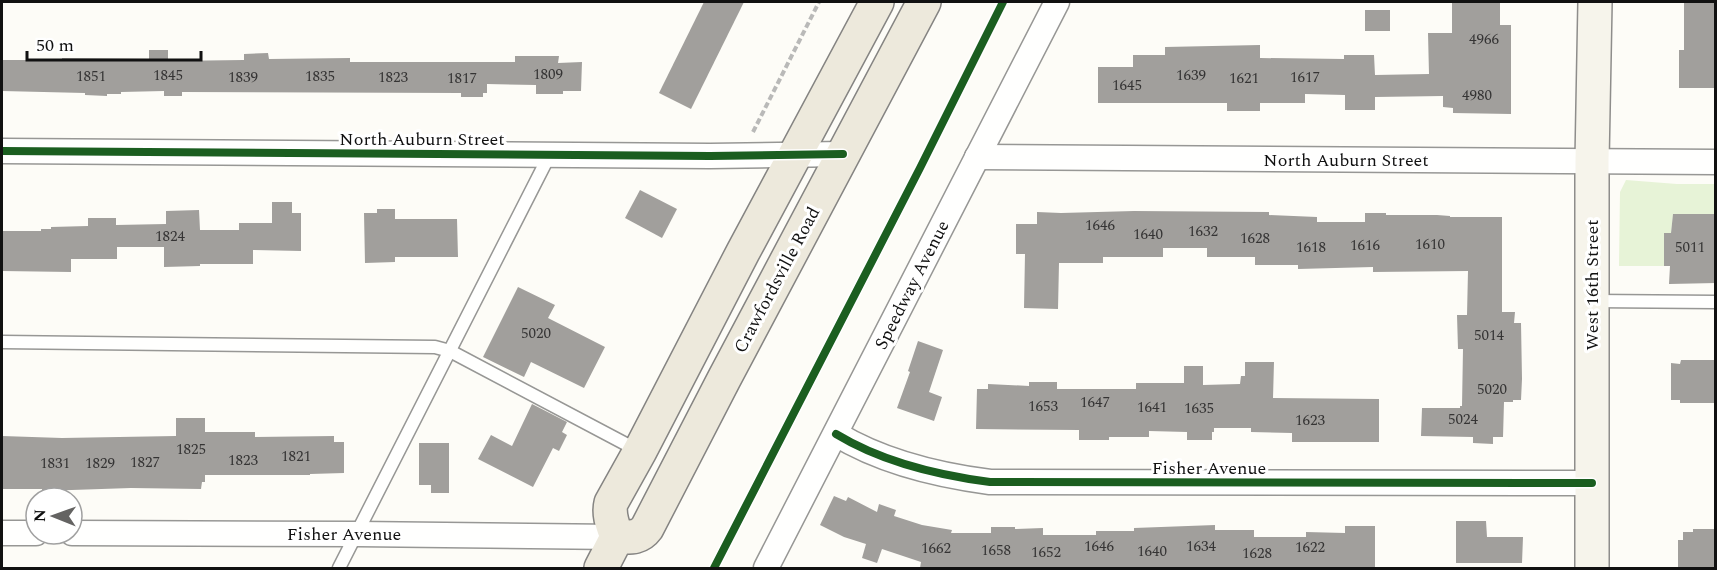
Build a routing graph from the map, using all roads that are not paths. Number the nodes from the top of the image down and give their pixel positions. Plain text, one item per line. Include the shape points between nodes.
1 (877, 2) edge
2 (924, 2) edge
3 (1057, 2) edge
4 (1595, 2) edge
5 (2, 151) edge
6 (550, 154) junction
7 (843, 154) junction
8 (794, 156) junction
9 (977, 157) junction
10 (1592, 161) junction
11 (1716, 162) edge
12 (1592, 301) junction
13 (1716, 302) edge
14 (2, 342) edge
15 (450, 351) junction
16 (836, 434) junction
17 (640, 451) junction
18 (1592, 483) junction
19 (2, 533) edge
20 (24, 533) edge
21 (84, 533) edge
22 (357, 534) junction
23 (617, 537) junction
24 (339, 568) edge
25 (601, 568) edge
26 (766, 568) edge
27 (1592, 568) edge

1 - 8 main road
2 - 7 main road, Crawfordsville Road
3 - 9 street, Speedway Avenue
4 - 10 street, West 16th Street
5 - 6 street, North Auburn Street
6 - 8 street, North Auburn Street
6 - 15 lane
7 - 8 street, North Auburn Street
7 - 23 main road, Crawfordsville Road via 647,528 636,537
8 - 17 main road
9 - 10 street, North Auburn Street
9 - 16 street, Speedway Avenue
10 - 11 street, North Auburn Street
10 - 12 street, West 16th Street
12 - 13 lane
12 - 18 street, West 16th Street
14 - 15 lane via 435,346
15 - 17 lane
15 - 22 lane
16 - 18 street, Fisher Avenue via 914,467 990,482
16 - 26 street, Speedway Avenue
17 - 23 main road via 611,503
18 - 27 street, West 16th Street
19 - 20 street
21 - 22 street, Fisher Avenue
22 - 23 street, Fisher Avenue
22 - 24 lane
23 - 25 main road

